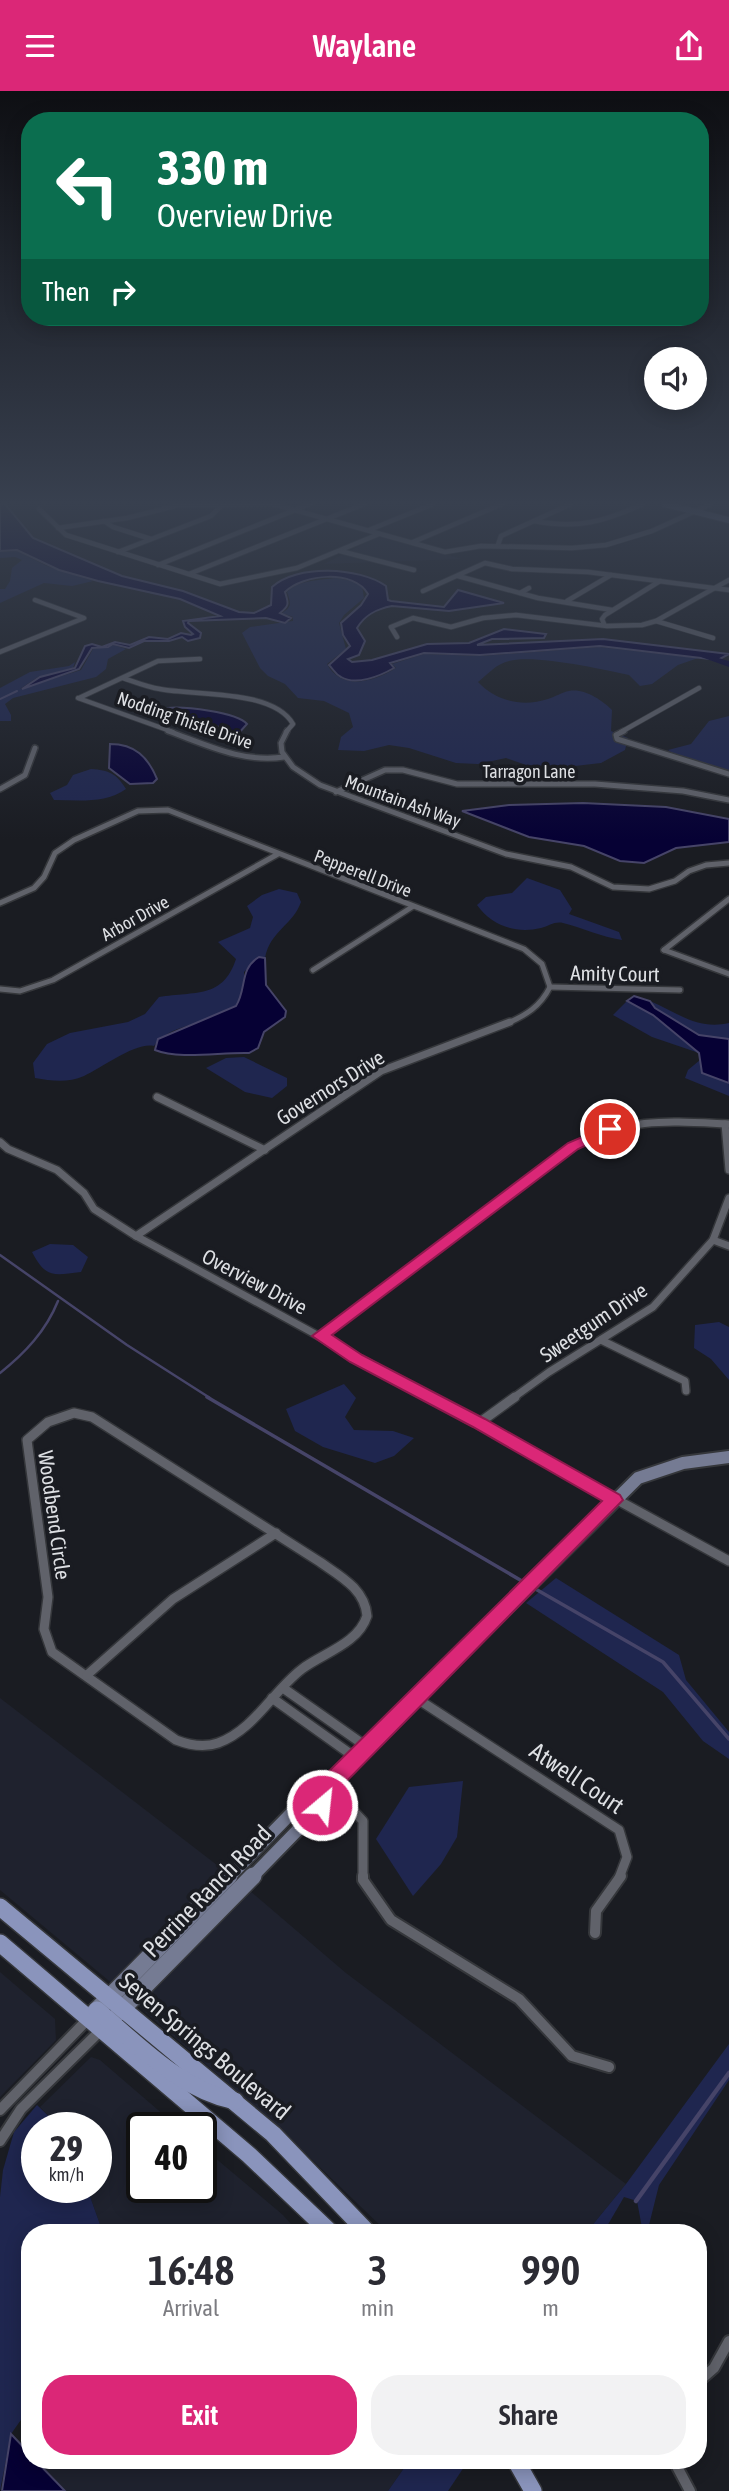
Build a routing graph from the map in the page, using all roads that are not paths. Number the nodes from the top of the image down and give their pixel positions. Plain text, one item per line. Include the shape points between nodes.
1 (80, 616) edge
2 (502, 616) edge
3 (522, 616) edge
4 (605, 616) edge
5 (665, 616) edge
6 (656, 621) junction
7 (604, 624) junction
8 (397, 637) dead end
9 (713, 638) dead end
10 (0, 652) edge
11 (200, 659) dead end
12 (123, 678) junction
13 (699, 688) dead end
14 (35, 748) dead end
15 (284, 757) junction
16 (729, 774) edge
17 (0, 789) edge
18 (336, 792) junction
19 (729, 800) edge
20 (278, 854) junction
21 (729, 863) edge
22 (729, 899) edge
23 (0, 903) edge
24 (412, 907) junction
25 (313, 970) dead end
26 (729, 974) edge
27 (550, 987) junction
28 (0, 989) edge
29 (680, 990) dead end
30 (157, 1097) dead end
31 (727, 1124) edge
32 (0, 1142) edge
33 (265, 1150) junction
34 (729, 1170) edge
35 (729, 1198) edge
36 (136, 1236) junction
37 (713, 1240) junction
38 (729, 1246) edge
39 (321, 1336) junction
40 (601, 1340) junction
41 (686, 1391) dead end
42 (479, 1423) junction
43 (729, 1457) edge
44 (614, 1500) junction
45 (275, 1533) junction
46 (729, 1561) edge
47 (87, 1675) junction
48 (283, 1688) junction
49 (272, 1698) junction
50 (416, 1698) junction
51 (367, 1748) junction
52 (356, 1758) junction
53 (324, 1790) junction
54 (0, 1907) edge
55 (595, 1933) dead end
56 (0, 1943) edge
57 (110, 1998) junction
58 (123, 2009) junction
59 (99, 2020) junction
60 (610, 2067) dead end
61 (235, 2101) junction
62 (0, 2110) edge
63 (0, 2141) edge
64 (322, 2224) edge
65 (360, 2224) edge
66 (729, 2341) edge
67 (707, 2374) edge
68 (521, 2469) edge
69 (678, 2469) edge
70 (533, 2491) edge
71 (690, 2491) edge

1 - 10 street via 85,618
2 - 8 street via 449,628 401,619 391,627
3 - 7 street
4 - 7 street
5 - 6 street
6 - 7 street
6 - 9 street
11 - 12 street via 167,659
12 - 15 street via 158,688 225,695 289,714 293,724 279,742
12 - 15 street, Nodding Thistle Drive via 78,698 244,758
13 - 16 street via 616,735 617,739
14 - 17 street via 25,775
15 - 18 street, Mountain Ash Way via 305,777
18 - 19 street, Tarragon Lane via 369,775 394,770 485,786 595,784
18 - 21 street, Mountain Ash Way via 506,854 571,867 613,887 649,889 706,865
20 - 23 street, Pepperell Drive via 168,810 147,809 131,812 55,852 44,879 34,889
20 - 24 street, Pepperell Drive
20 - 28 street, Arbor Drive via 52,980 20,991
22 - 26 street via 664,950
24 - 25 street
24 - 27 street, Pepperell Drive via 524,949 542,964
27 - 29 street, Amity Court
27 - 33 street, Governors Drive via 544,999 507,1024 381,1071
30 - 33 street
31 - 34 street
31 - 39 street via 655,1120 618,1126 582,1141
32 - 36 street, Overview Drive via 57,1170 84,1193 94,1209
33 - 36 street, Governors Drive
35 - 37 street, Sweetgum Drive
36 - 39 street, Overview Drive
37 - 38 street
37 - 40 street, Sweetgum Drive via 653,1307
39 - 42 street, Overview Drive
40 - 41 street via 685,1381
40 - 42 street, Sweetgum Drive
42 - 44 street, Overview Drive
43 - 44 street, Perrine Ranch Road via 683,1463 638,1478
44 - 46 street, Overview Drive
44 - 50 street, Perrine Ranch Road
45 - 47 street via 173,1599
45 - 47 street, Woodbend Circle via 92,1416 58,1416 36,1427 27,1440 48,1597 44,1629 52,1652
45 - 48 street, Woodbend Circle via 355,1588 367,1605 367,1620 356,1634
47 - 49 street, Woodbend Circle via 176,1740 193,1746 218,1743 239,1731
48 - 49 street, Woodbend Circle
48 - 51 street
49 - 52 street
50 - 51 street, Perrine Ranch Road
50 - 55 street, Atwell Court via 619,1830 625,1843 625,1865 596,1911
51 - 52 street, Perrine Ranch Road
52 - 53 street, Perrine Ranch Road
53 - 57 street, Perrine Ranch Road via 309,1795
53 - 58 street, Perrine Ranch Road via 322,1805
53 - 60 street via 363,1821 363,1880 391,1920 519,1999 572,2056
54 - 57 main road, Seven Springs Boulevard
56 - 59 main road
57 - 58 main road, Seven Springs Boulevard
57 - 59 street, Perrine Ranch Road
58 - 59 street, Perrine Ranch Road
58 - 61 main road, Seven Springs Boulevard
59 - 61 main road via 195,2090
59 - 62 street, Perrine Ranch Road
59 - 63 street, Perrine Ranch Road
59 - 64 main road
61 - 65 main road, Seven Springs Boulevard via 300,2160
66 - 67 street
68 - 70 main road
69 - 71 street

